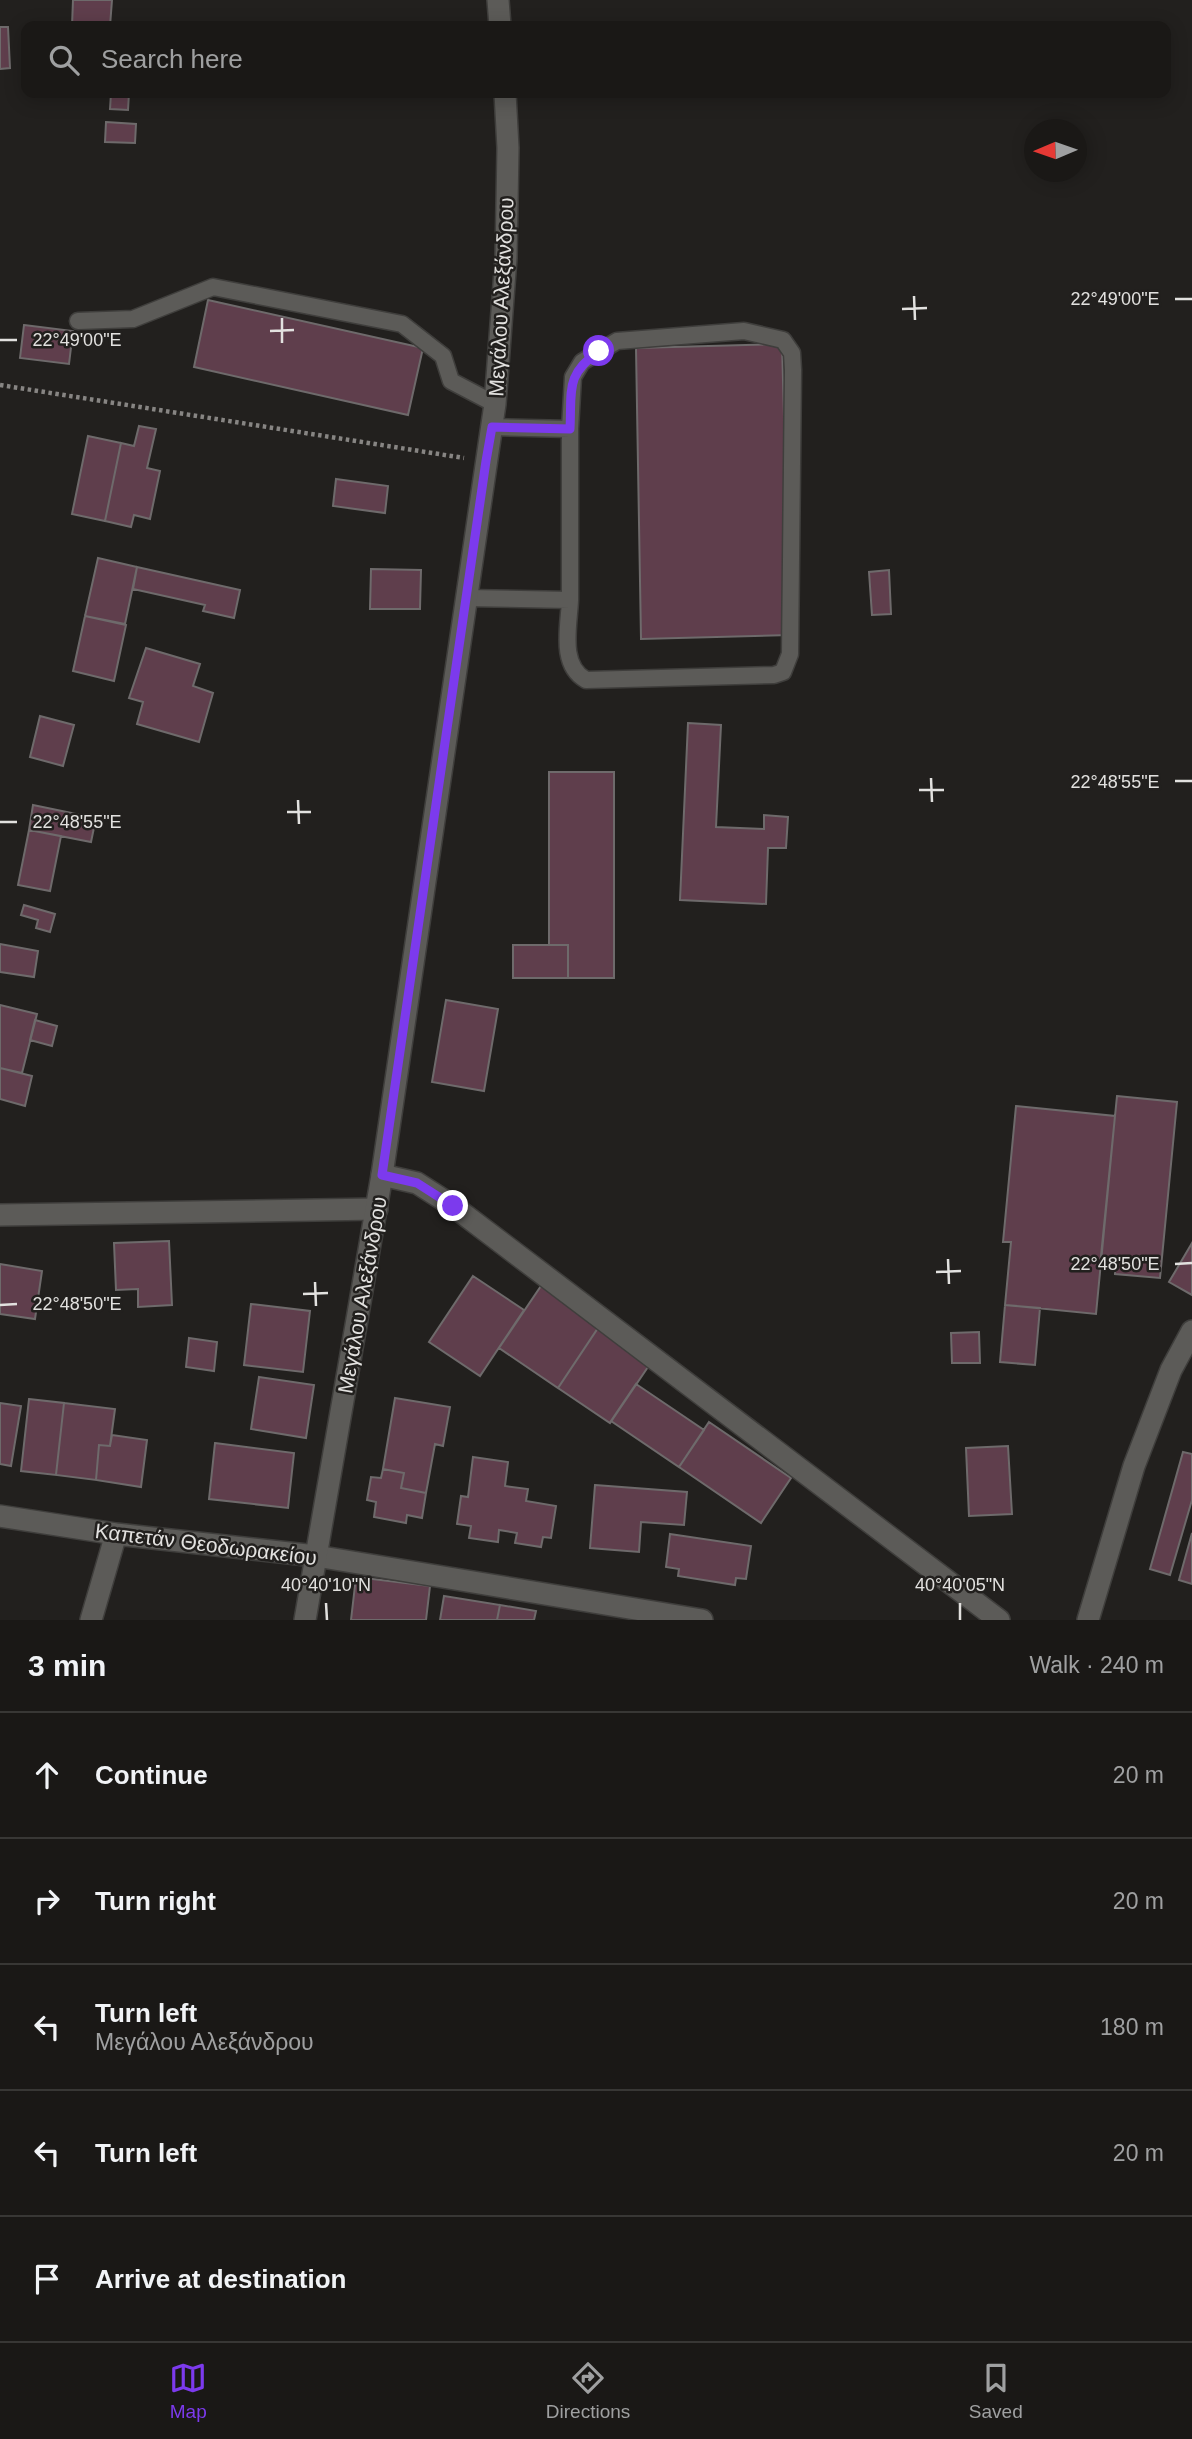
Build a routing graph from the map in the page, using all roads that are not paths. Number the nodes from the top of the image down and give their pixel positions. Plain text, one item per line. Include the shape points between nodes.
1 (498, 0) edge
2 (500, 21) edge
3 (505, 98) edge
4 (78, 321) dead end
5 (495, 404) junction
6 (492, 427) junction
7 (570, 429) junction
8 (466, 598) junction
9 (570, 600) junction
10 (382, 1175) junction
11 (377, 1209) junction
12 (0, 1215) edge
13 (1192, 1331) edge
14 (0, 1516) edge
15 (116, 1534) junction
16 (316, 1556) junction
17 (90, 1620) edge
18 (304, 1620) edge
19 (702, 1620) edge
20 (999, 1620) edge
21 (1087, 1620) edge

1 - 2 street
3 - 5 street, Μεγάλου Αλεξάνδρου via 506,258
4 - 5 lane via 133,319 213,287 402,324 443,356 451,380
5 - 6 street, Μεγάλου Αλεξάνδρου
6 - 7 lane
6 - 8 street, Μεγάλου Αλεξάνδρου
7 - 9 lane
7 - 9 lane via 573,377 582,362 617,341 744,331 783,340 792,353 790,654 783,672 586,680 576,674 568,655
8 - 9 lane
8 - 10 street, Μεγάλου Αλεξάνδρου
10 - 11 street, Μεγάλου Αλεξάνδρου
10 - 20 street via 417,1183 453,1206
11 - 12 street
11 - 16 street, Μεγάλου Αλεξάνδρου
13 - 21 street via 1171,1370 1134,1466
14 - 15 street, Καπετάν Θεοδωρακείου
15 - 16 street, Καπετάν Θεοδωρακείου
15 - 17 street
16 - 18 street, Μεγάλου Αλεξάνδρου
16 - 19 street, Καπετάν Θεοδωρακείου

